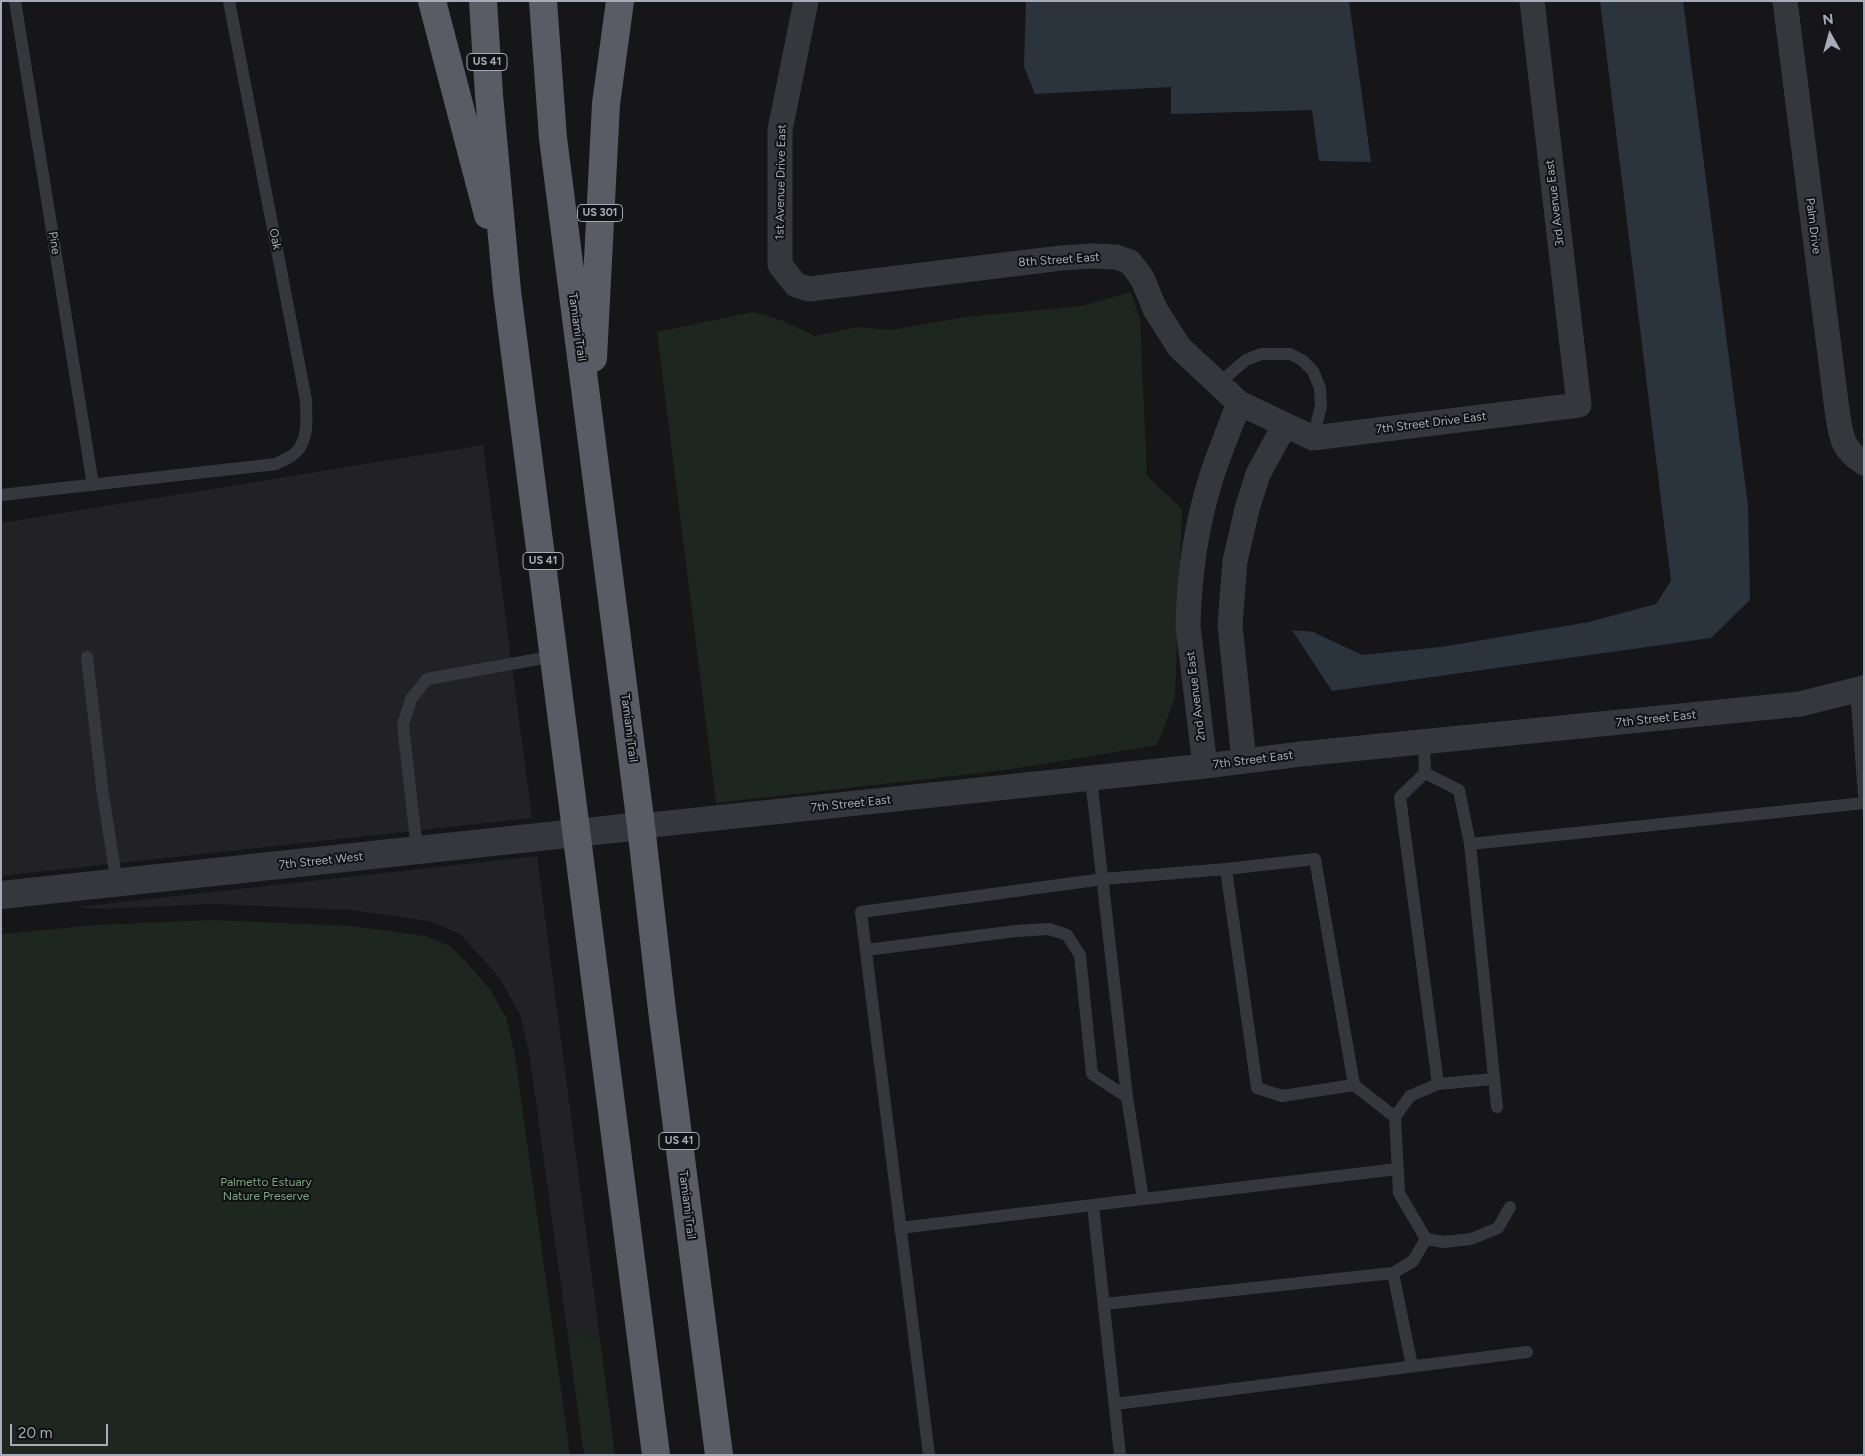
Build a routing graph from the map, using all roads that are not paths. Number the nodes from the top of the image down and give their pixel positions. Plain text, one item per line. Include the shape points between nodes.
1 (15, 1) edge
2 (229, 1) edge
3 (432, 1) edge
4 (483, 1) edge
5 (543, 1) edge
6 (620, 1) edge
7 (806, 1) edge
8 (1532, 1) edge
9 (1785, 1) edge
10 (809, 289) joint
11 (508, 290) junction
12 (1219, 383) junction
13 (1239, 403) junction
14 (1579, 405) joint
15 (1285, 425) junction
16 (590, 427) junction
17 (1313, 438) junction
18 (1856, 457) edge
19 (93, 485) junction
20 (1, 495) edge
21 (1207, 495) junction
22 (1247, 509) junction
23 (1230, 625) junction
24 (1188, 626) junction
25 (87, 656) dead end
26 (555, 656) junction
27 (1860, 689) edge
28 (1424, 742) junction
29 (1244, 761) junction
30 (1204, 766) junction
31 (1425, 773) junction
32 (1091, 778) junction
33 (1864, 795) edge
34 (1864, 803) edge
35 (641, 826) junction
36 (577, 832) junction
37 (1470, 844) junction
38 (417, 850) junction
39 (1226, 869) junction
40 (1103, 879) junction
41 (117, 883) junction
42 (1, 896) edge
43 (866, 950) junction
44 (1493, 1079) junction
45 (1438, 1084) junction
46 (1354, 1085) junction
47 (1127, 1097) junction
48 (1497, 1107) dead end
49 (1395, 1118) junction
50 (1398, 1169) junction
51 (1142, 1199) junction
52 (1093, 1205) junction
53 (1510, 1208) dead end
54 (900, 1228) junction
55 (1426, 1239) junction
56 (1393, 1273) junction
57 (1104, 1304) junction
58 (1528, 1352) dead end
59 (1412, 1366) junction
60 (1115, 1404) junction
61 (656, 1455) edge
62 (719, 1455) edge
63 (928, 1455) edge
64 (1120, 1455) edge

1 - 19 lane, Pine
2 - 19 lane, Oak via 306,400 307,430 295,454 276,464
3 - 11 highway
4 - 11 highway, US 41
5 - 16 highway, Tamiami Trail / US 41 via 553,138
6 - 16 highway, US 301 via 606,104
7 - 10 street, 1st Avenue Drive East via 780,130 780,265 796,285
8 - 14 street, 3rd Avenue East
9 - 18 street, Palm Drive via 1837,410 1842,437
10 - 12 street, 8th Street East via 1060,258 1116,258 1130,262 1180,347
11 - 26 highway, US 41
12 - 13 street, 8th Street East
12 - 17 lane via 1246,360 1261,354 1290,354 1302,360 1313,371 1320,388 1321,406
13 - 15 street
13 - 21 street, 2nd Avenue East
14 - 17 street, 7th Street Drive East
15 - 17 street
15 - 22 street via 1258,474
16 - 35 highway, Tamiami Trail / US 41
19 - 20 lane
21 - 22 street
21 - 24 street, 2nd Avenue East via 1194,554
22 - 23 street via 1234,561
23 - 24 street
23 - 29 street
24 - 30 street, 2nd Avenue East
25 - 41 lane
26 - 36 highway, US 41
26 - 38 lane via 427,679 411,699 403,725
27 - 28 street, 7th Street East via 1800,704
27 - 33 lane
28 - 29 street, 7th Street East
28 - 31 lane
29 - 30 street, 7th Street East
30 - 32 street, 7th Street East
31 - 37 lane via 1459,790
31 - 45 lane via 1400,796
32 - 35 street, 7th Street East
32 - 40 lane
34 - 37 lane
35 - 36 street, 7th Street West
35 - 62 highway, Tamiami Trail / US 41
36 - 38 street, 7th Street West
36 - 61 highway, US 41
37 - 44 lane
38 - 41 street, 7th Street West
39 - 40 lane
39 - 46 lane via 1315,859
39 - 46 lane via 1257,1088 1282,1096
40 - 43 lane via 861,912
40 - 47 lane
41 - 42 street, 7th Street West
43 - 47 lane via 1016,931 1049,929 1067,936 1080,955 1092,1074
43 - 54 lane
44 - 45 lane
44 - 48 lane
45 - 49 lane via 1410,1096
46 - 49 lane
47 - 51 lane
49 - 50 lane
50 - 51 lane
50 - 55 lane via 1399,1193
51 - 52 lane
52 - 54 lane
52 - 57 lane
53 - 55 lane via 1498,1228 1470,1238 1444,1242
54 - 63 lane
55 - 56 lane via 1413,1262
56 - 57 lane
56 - 59 lane
57 - 60 lane
58 - 59 lane
59 - 60 lane
60 - 64 lane

